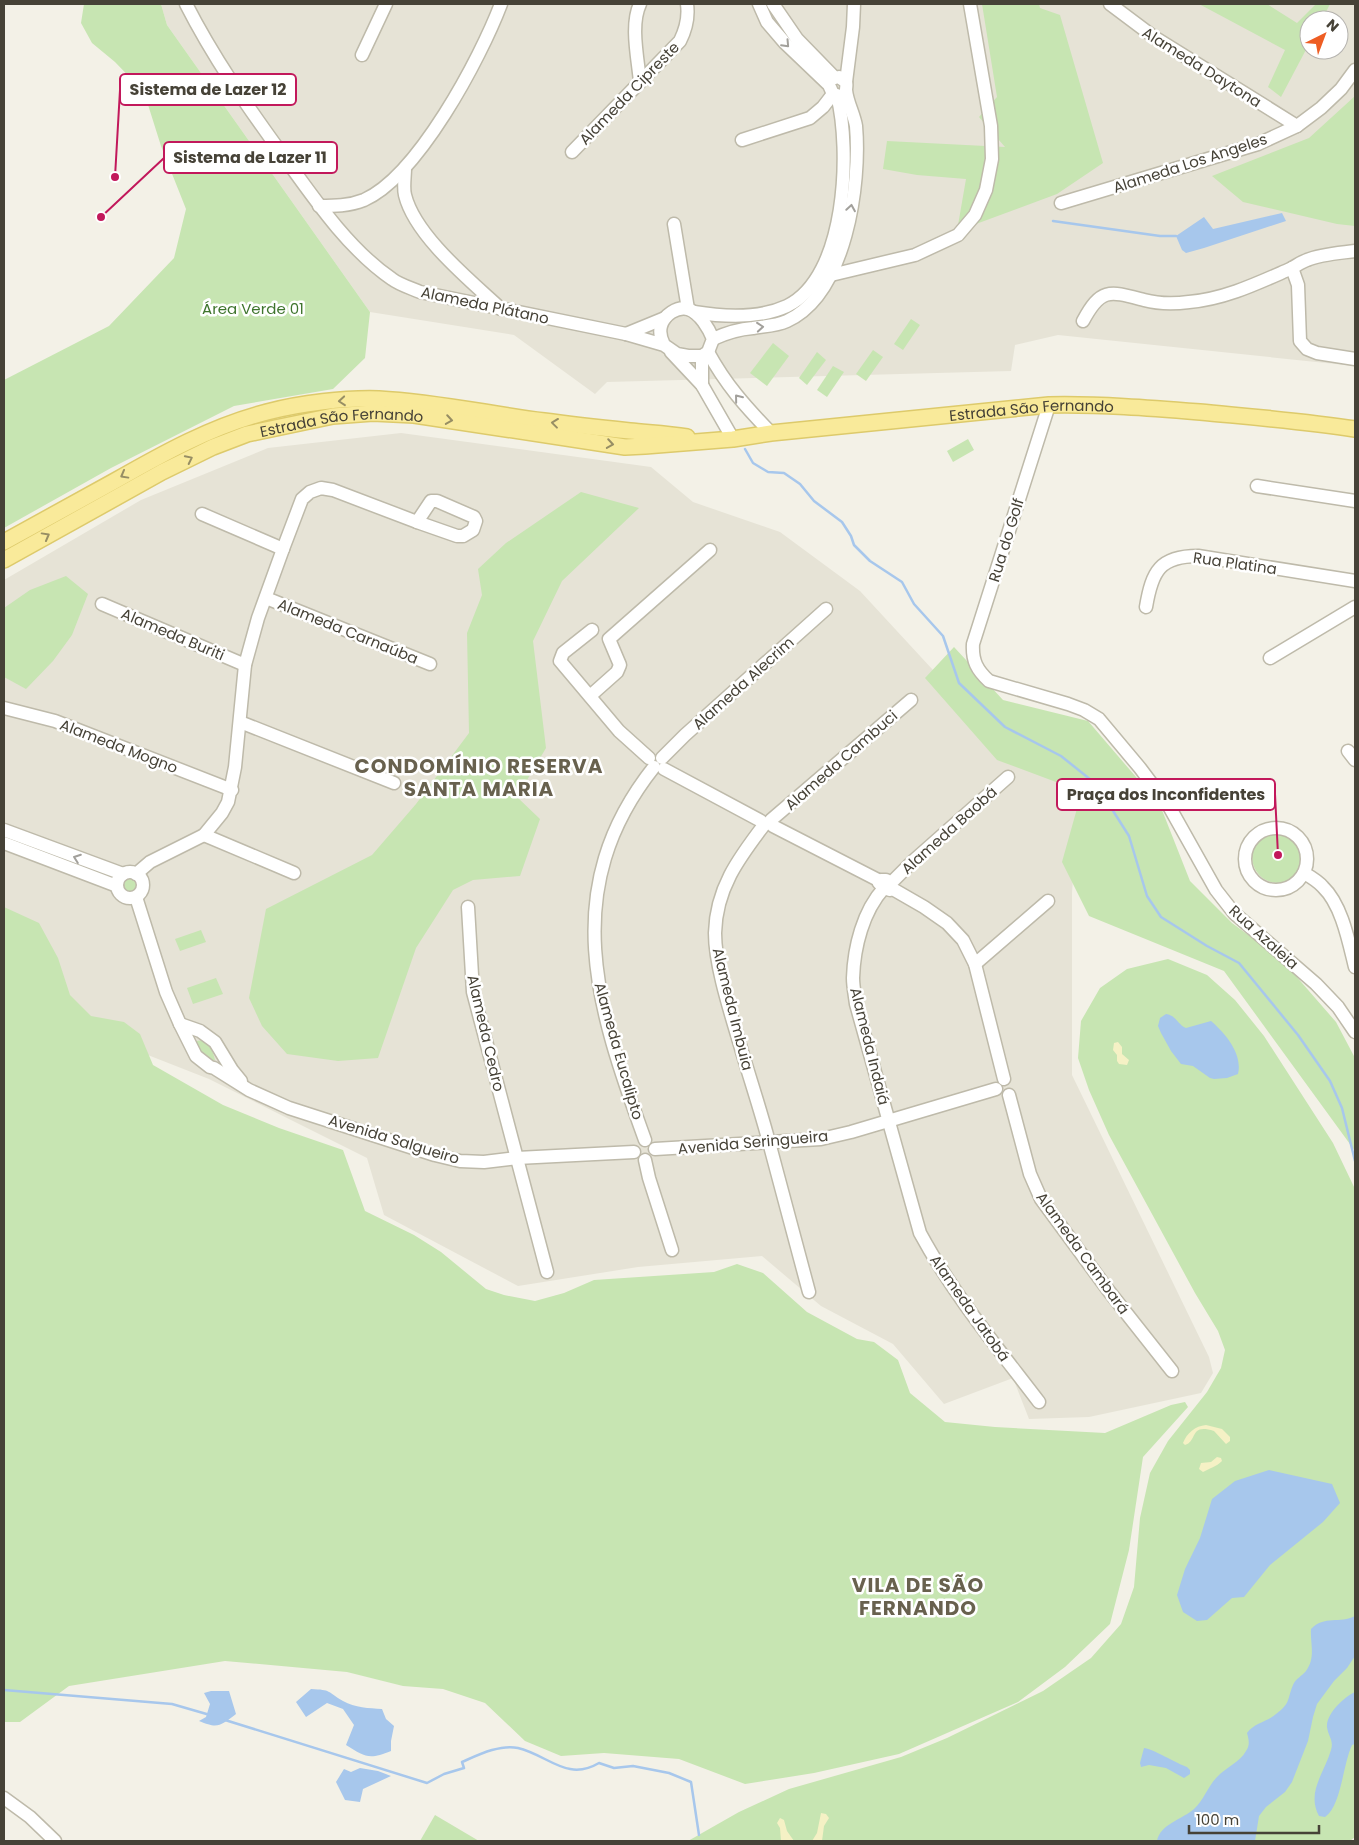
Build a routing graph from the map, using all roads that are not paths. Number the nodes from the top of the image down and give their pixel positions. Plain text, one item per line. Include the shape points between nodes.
1 (186, 4) edge
2 (386, 4) edge
3 (501, 4) edge
4 (640, 4) edge
5 (687, 4) edge
6 (759, 4) edge
7 (773, 4) edge
8 (854, 4) edge
9 (970, 4) edge
10 (1110, 4) edge
11 (362, 55) dead end
12 (1355, 70) edge
13 (640, 82) junction
14 (838, 87) junction
15 (1297, 126) junction
16 (742, 140) dead end
17 (572, 152) dead end
18 (405, 168) junction
19 (388, 184) junction
20 (405, 194) junction
21 (1061, 203) dead end
22 (348, 205) junction
23 (319, 206) junction
24 (674, 224) dead end
25 (341, 230) junction
26 (1355, 251) edge
27 (1292, 268) junction
28 (825, 274) junction
29 (474, 284) junction
30 (466, 302) junction
31 (501, 309) junction
32 (691, 311) junction
33 (665, 318) junction
34 (1082, 322) dead end
35 (626, 334) junction
36 (713, 339) junction
37 (666, 347) junction
38 (705, 354) junction
39 (1355, 358) edge
40 (702, 385) junction
41 (1049, 405) junction
42 (1355, 429) edge
43 (771, 434) junction
44 (733, 439) junction
45 (708, 442) junction
46 (1257, 486) dead end
47 (1355, 501) edge
48 (202, 514) dead end
49 (417, 522) dead end
50 (4, 542) edge
51 (283, 549) junction
52 (710, 550) dead end
53 (4, 560) edge
54 (1355, 580) edge
55 (266, 598) junction
56 (102, 604) dead end
57 (1146, 607) dead end
58 (1355, 607) edge
59 (826, 609) dead end
60 (592, 630) dead end
61 (1270, 658) dead end
62 (430, 664) dead end
63 (245, 665) junction
64 (981, 674) joint
65 (590, 696) junction
66 (911, 700) dead end
67 (4, 708) edge
68 (240, 722) junction
69 (657, 763) junction
70 (1008, 777) dead end
71 (394, 783) dead end
72 (232, 790) junction
73 (767, 823) junction
74 (4, 830) edge
75 (204, 835) junction
76 (4, 843) edge
77 (294, 873) dead end
78 (1304, 873) junction
79 (123, 874) junction
80 (136, 874) junction
81 (887, 885) junction
82 (117, 886) junction
83 (136, 897) junction
84 (1048, 901) dead end
85 (468, 907) dead end
86 (976, 964) junction
87 (1355, 967) edge
88 (180, 1024) junction
89 (200, 1031) junction
90 (1355, 1032) edge
91 (189, 1040) junction
92 (223, 1057) junction
93 (214, 1068) junction
94 (1004, 1079) junction
95 (996, 1089) junction
96 (249, 1090) junction
97 (1009, 1095) junction
98 (890, 1120) junction
99 (645, 1140) junction
100 (769, 1143) junction
101 (654, 1150) junction
102 (634, 1152) junction
103 (517, 1158) junction
104 (645, 1160) junction
105 (672, 1250) dead end
106 (547, 1272) dead end
107 (809, 1292) dead end
108 (1172, 1371) dead end
109 (1039, 1402) dead end
110 (4, 1798) edge
111 (55, 1841) edge

1 - 23 street, Alameda Plátano via 244,101
2 - 11 street
3 - 18 street via 471,68
4 - 13 street via 635,26
5 - 13 street, Alameda Cipreste via 686,28 680,42
6 -> 14 street via 767,22 784,43
7 - 14 street via 797,39
8 - 14 street via 853,28
9 - 28 street via 991,126 992,159 986,190 975,215 958,235 915,255
10 - 15 street, Alameda Daytona via 1154,37
12 - 15 street, Alameda Los Angeles via 1341,89
13 - 17 street, Alameda Cipreste
14 - 16 street via 810,118
14 - 28 street via 856,126 854,190 848,230
15 - 21 street, Alameda Los Angeles via 1258,144
18 - 19 street
18 - 20 street
19 - 20 street
19 - 22 street via 363,200
20 - 29 street via 416,221 429,238
22 - 23 street
22 - 25 street
23 - 25 street, Alameda Plátano
24 - 32 street
25 - 30 street, Alameda Plátano via 365,257 394,281 420,292
26 - 27 street via 1307,260
27 - 34 street via 1243,289 1199,301 1163,303 1126,294 1105,295 1091,305
27 - 39 street via 1298,285 1300,341 1306,349 1317,353
28 - 32 street via 787,306 764,313 721,317
36 -> 28 street via 729,332 788,321 810,303
29 - 30 street
29 - 31 street
30 - 31 street, Alameda Plátano
31 - 35 street, Alameda Plátano
32 - 33 street via 677,310
32 - 36 street
33 - 35 street
33 - 37 street via 660,335
35 - 37 street, Alameda Plátano
36 - 38 street
37 - 38 street via 688,356
37 - 40 street
38 - 40 street
43 -> 38 street via 740,401
40 - 44 street
41 - 42 main road, Estrada São Fernando via 1153,408 1306,421
41 - 43 main road, Estrada São Fernando
41 - 64 street, Rua do Golf via 973,644 974,662
43 - 44 main road, Estrada São Fernando
44 - 45 main road, Estrada São Fernando
45 -> 50 main road, Estrada São Fernando via 670,434 534,420 422,402 378,399 314,404 268,412 186,443
53 -> 45 main road, Estrada São Fernando via 213,446 247,434 311,420 373,413 414,415 625,446
46 - 47 street
48 - 51 street
49 - 51 street via 321,488 302,499
51 - 55 street
52 - 65 street via 609,639 620,665 617,672
54 - 57 street, Rua Platina via 1184,556 1171,560 1153,577
55 - 62 street, Alameda Carnaúba
55 - 63 street
56 - 63 street, Alameda Buriti
58 - 61 street
59 - 69 street, Alameda Alecrim
60 - 65 street via 563,653 560,661
63 - 68 street
64 - 90 street, Rua Azaleia via 989,681 1084,710 1099,719 1170,808 1216,890 1234,913 1316,984 1338,1007
65 - 69 street via 620,731
66 - 73 street, Alameda Cambuci
67 - 72 street, Alameda Mogno via 55,721
68 - 71 street
68 - 72 street
69 - 73 street
69 - 99 street, Alameda Eucalipto via 624,813 607,853 594,911 600,995 625,1085
70 - 81 street, Alameda Baobá
72 - 75 street via 222,813
73 - 81 street
73 - 100 street, Alameda Imbuia via 736,863 726,882 715,934 720,969
79 -> 74 street
75 - 77 street
75 - 80 street via 150,862
76 - 82 street
78 - 78 street via 1307,863 1305,848 1288,830 1273,828 1251,840 1245,859 1247,869 1252,878 1265,887 1280,890 1290,887
78 - 87 street via 1325,888 1346,926
79 - 80 street
79 - 82 street
80 - 83 street via 143,884 142,892
81 - 86 street via 947,924 964,940
81 - 98 street, Alameda Indaiá via 873,902 858,939 853,979 856,1004
82 - 83 street via 124,897
83 - 88 street via 166,992
84 - 86 street
85 - 103 street, Alameda Cedro via 473,992
86 - 94 street
88 - 89 street, Avenida Salgueiro
88 - 91 street, Avenida Salgueiro
89 - 91 street
89 - 92 street, Avenida Salgueiro via 215,1042
91 - 93 street, Avenida Salgueiro via 196,1056
92 - 93 street
92 - 96 street, Avenida Salgueiro
93 - 96 street, Avenida Salgueiro
94 - 95 street via 998,1081
94 - 97 street via 1013,1085
95 - 97 street via 1001,1096
95 - 98 street, Avenida Seringueira
96 - 103 street, Avenida Salgueiro via 289,1108 435,1154 484,1162
97 - 108 street, Alameda Cambará via 1030,1174 1041,1199
98 - 100 street, Avenida Seringueira via 821,1139
98 - 109 street, Alameda Jatobá via 920,1233 956,1292
99 - 101 street via 651,1142
99 - 102 street via 636,1144
100 - 101 street, Avenida Seringueira
100 - 107 street, Alameda Imbuia
101 - 104 street via 652,1158
102 - 103 street, Avenida Salgueiro
102 - 104 street via 639,1159
103 - 106 street, Alameda Cedro
104 - 105 street
110 - 111 street

